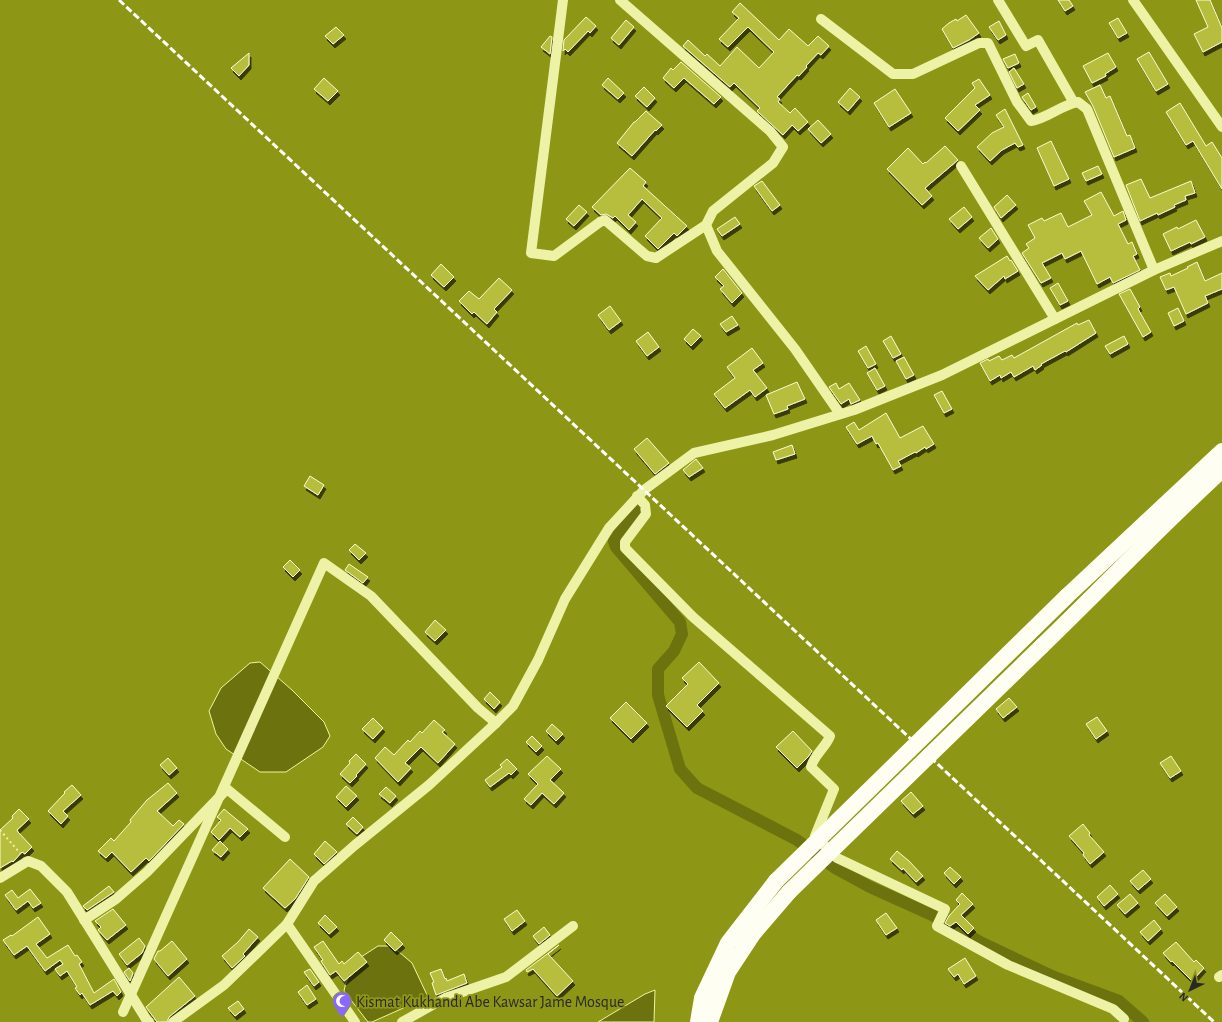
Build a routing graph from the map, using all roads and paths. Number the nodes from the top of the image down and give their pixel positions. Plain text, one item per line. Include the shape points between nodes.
1 (563, 0) edge
2 (620, 0) edge
3 (998, 0) edge
4 (1133, 0) edge
5 (821, 19) dead end
6 (1074, 103) junction
7 (1222, 128) edge
8 (961, 166) dead end
9 (706, 225) junction
10 (1222, 241) edge
11 (1154, 270) junction
12 (1055, 319) junction
13 (840, 414) junction
14 (1222, 451) edge
15 (1222, 470) edge
16 (637, 496) junction
17 (496, 724) junction
18 (0, 830) edge
19 (285, 837) dead end
20 (28, 861) junction
21 (0, 878) edge
22 (84, 920) junction
23 (287, 924) junction
24 (573, 926) dead end
25 (123, 1012) dead end
26 (1123, 1021) edge
27 (149, 1022) edge
28 (172, 1022) edge
29 (355, 1022) edge
30 (402, 1022) edge
31 (698, 1022) edge
32 (710, 1022) edge

1 - 9 street via 531,253 554,256 604,220 647,256 656,258
2 - 9 street via 770,131 783,146 773,163 713,211
3 - 6 street via 1026,46 1038,40
4 - 7 street
5 - 6 street via 893,74 913,74 979,43 988,44 1017,102 1031,120 1039,119
6 - 11 street via 1078,102 1086,108
8 - 12 street
9 - 13 street via 717,251 795,349
10 - 11 street
11 - 12 street
12 - 13 street via 942,375
13 - 16 street via 773,435 694,452
14 - 31 main road, bridge via 1067,596 776,881 728,943 702,998
15 - 32 main road, bridge via 789,892 753,934 728,972
16 - 17 street via 609,528 566,599 513,706
16 - 26 street via 645,505 646,514 625,542 625,548 693,617 830,736 811,767 834,789 815,836 837,858 945,909 937,926 1008,966 1113,1009
17 - 23 street via 430,785 314,881
17 - 25 street via 371,596 324,563
18 - 20 path
19 - 22 street via 227,789 147,872 116,899
20 - 21 street
20 - 22 street via 41,866 67,892
22 - 27 street
23 - 28 street via 224,985
23 - 29 street
24 - 30 street via 506,977 445,998

